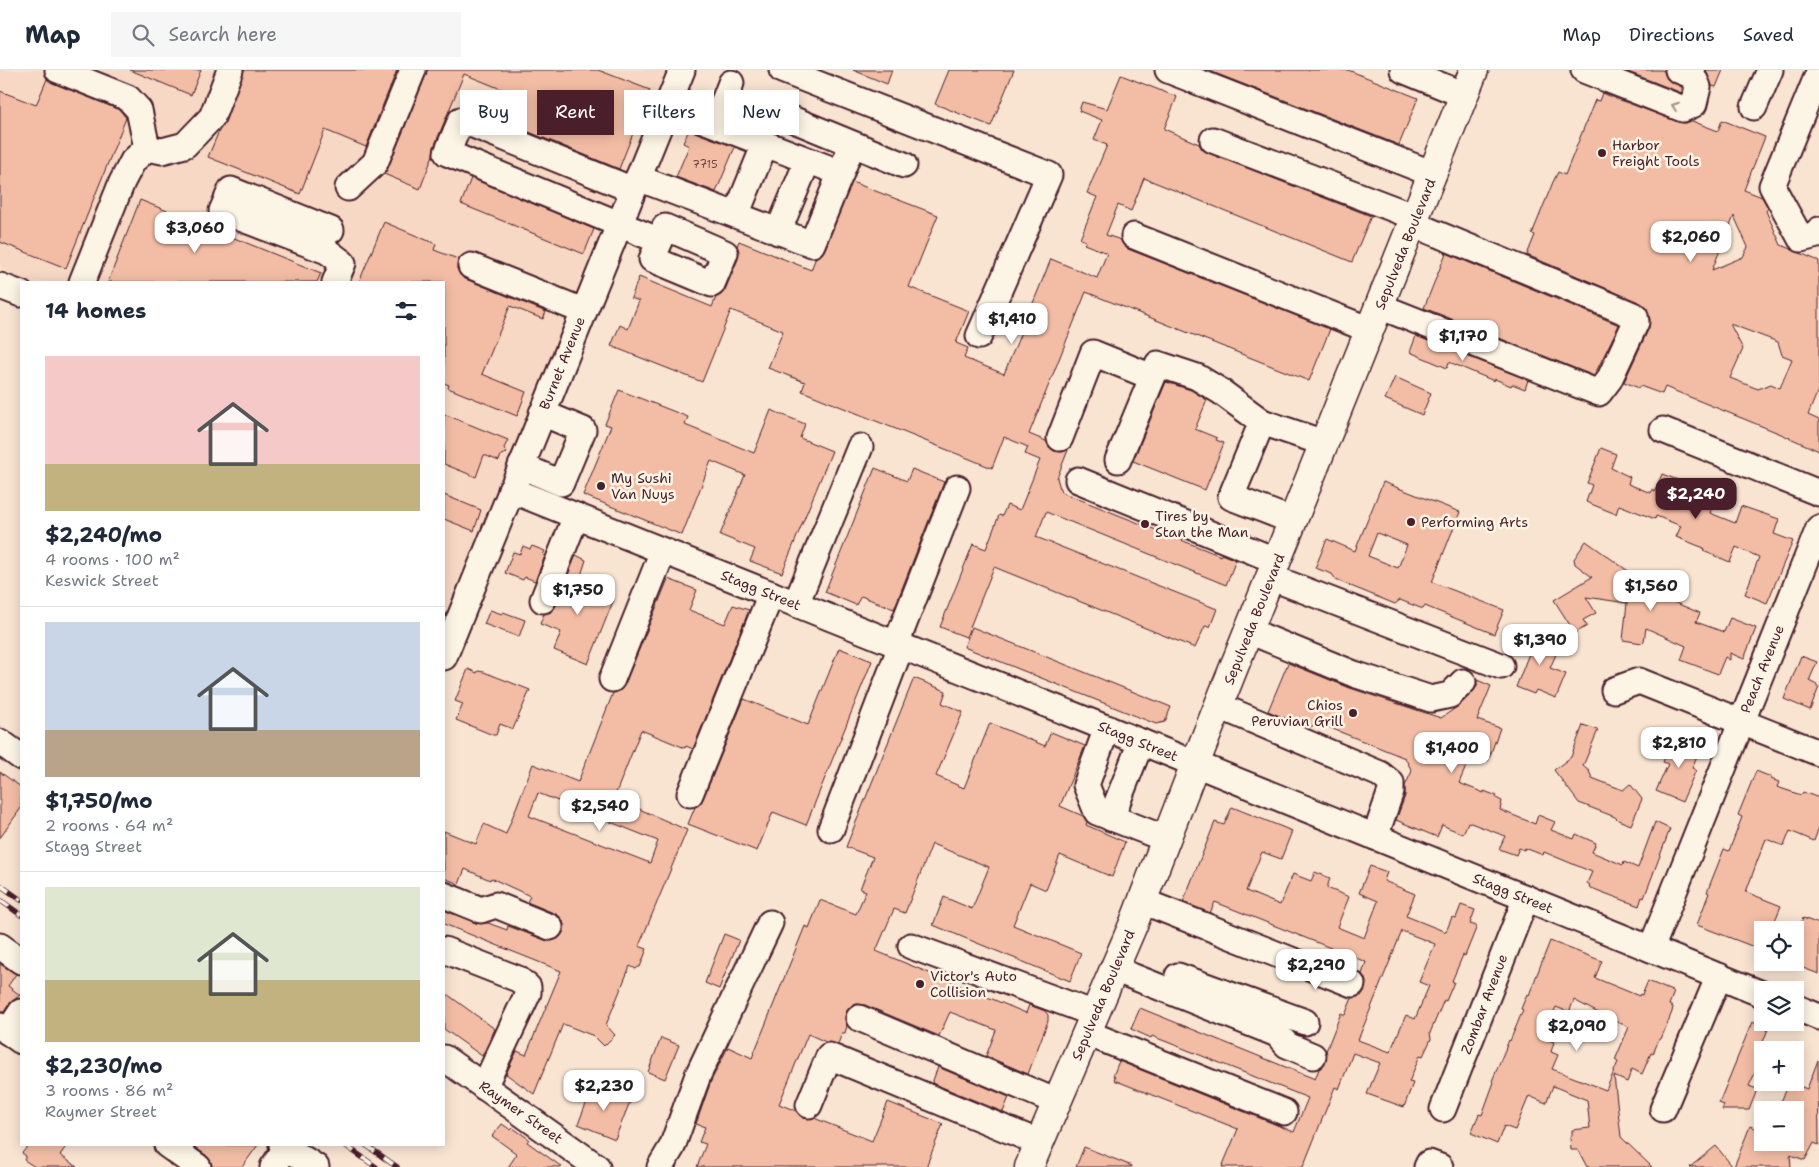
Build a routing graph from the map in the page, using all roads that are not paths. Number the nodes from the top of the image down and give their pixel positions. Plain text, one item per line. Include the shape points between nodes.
1 (58, 70) edge
2 (230, 70) edge
3 (413, 70) edge
4 (682, 70) edge
5 (782, 70) edge
6 (1168, 70) edge
7 (1403, 70) edge
8 (1584, 70) edge
9 (1678, 70) edge
10 (1770, 70) edge
11 (1819, 72) edge
12 (1468, 77) edge
13 (731, 83) dead end
14 (674, 90) edge
15 (1754, 108) dead end
16 (715, 124) joint
17 (655, 135) edge
18 (1212, 140) dead end
19 (759, 142) junction
20 (852, 145) junction
21 (147, 148) junction
22 (807, 162) junction
23 (904, 165) dead end
24 (841, 174) junction
25 (1433, 174) junction
26 (635, 184) junction
27 (348, 188) dead end
28 (736, 215) junction
29 (1414, 220) junction
30 (619, 224) junction
31 (331, 230) dead end
32 (1819, 230) edge
33 (778, 232) junction
34 (1134, 236) dead end
35 (660, 241) dead end
36 (471, 266) dead end
37 (82, 281) edge
38 (335, 281) edge
39 (0, 286) edge
40 (20, 294) edge
41 (583, 311) junction
42 (1375, 318) junction
43 (979, 336) dead end
44 (1152, 377) junction
45 (542, 413) junction
46 (1262, 422) junction
47 (1663, 430) dead end
48 (1060, 438) dead end
49 (1324, 443) junction
50 (860, 447) dead end
51 (1118, 460) dead end
52 (521, 466) junction
53 (1078, 480) dead end
54 (957, 488) dead end
55 (511, 490) junction
56 (1819, 493) edge
57 (576, 516) junction
58 (1293, 521) junction
59 (1819, 528) edge
60 (664, 551) junction
61 (1274, 569) junction
62 (771, 594) junction
63 (543, 600) dead end
64 (796, 604) junction
65 (1249, 631) junction
66 (899, 645) junction
67 (445, 655) edge
68 (1501, 666) dead end
69 (612, 679) dead end
70 (1463, 682) dead end
71 (1614, 690) dead end
72 (1218, 706) junction
73 (1741, 722) junction
74 (1107, 728) junction
75 (0, 742) edge
76 (1141, 742) junction
77 (1819, 754) edge
78 (20, 756) edge
79 (1195, 764) junction
80 (690, 794) dead end
81 (1111, 818) junction
82 (831, 829) dead end
83 (1375, 837) junction
84 (1166, 839) junction
85 (445, 895) edge
86 (1526, 898) junction
87 (1142, 902) junction
88 (770, 923) dead end
89 (550, 927) dead end
90 (0, 946) edge
91 (910, 946) dead end
92 (1651, 949) junction
93 (445, 950) edge
94 (20, 960) edge
95 (1117, 961) junction
96 (1719, 976) junction
97 (1352, 984) dead end
98 (1754, 991) edge
99 (1804, 1011) edge
100 (1819, 1017) edge
101 (859, 1018) dead end
102 (1305, 1022) dead end
103 (1091, 1024) junction
104 (1313, 1056) dead end
105 (445, 1059) edge
106 (484, 1087) junction
107 (1057, 1102) junction
108 (809, 1105) dead end
109 (1443, 1109) dead end
110 (1663, 1109) dead end
111 (1284, 1112) dead end
112 (168, 1146) edge
113 (280, 1153) edge
114 (1034, 1155) edge
115 (198, 1167) edge
116 (316, 1167) edge
117 (598, 1167) edge
118 (660, 1167) edge
119 (1427, 1167) edge
120 (1440, 1167) edge

1 - 21 street via 128,98 139,110
2 - 21 street via 212,117 185,145 162,151
3 - 27 street via 375,162
4 - 14 street, Burnet Avenue
5 - 43 street via 1049,175
6 - 25 street
7 - 12 street
9 -> 8 street via 1693,76 1698,87 1694,104 1683,110
10 - 15 street
11 - 32 street via 1772,186 1801,239 1817,235
12 - 25 main road, Sepulveda Boulevard
13 - 16 street
16 - 19 street
17 - 26 street, Burnet Avenue
18 - 29 street
19 - 20 street via 765,108
19 - 22 street
19 - 28 street
20 - 23 street
20 - 24 street
21 - 37 street via 133,161 122,182
22 - 24 street
22 - 33 street
24 - 33 street via 812,244
25 - 29 main road, Sepulveda Boulevard
26 - 28 street
26 - 30 street, Burnet Avenue
26 - 30 street via 461,120 447,153
28 - 33 street
29 - 42 main road, Sepulveda Boulevard
29 - 42 street via 1635,316 1636,322 1609,380 1599,393
30 - 35 street
30 - 41 street, Burnet Avenue
31 - 38 street via 231,190 222,211 327,251 343,263
34 - 42 street
36 - 41 street
39 - 40 street
41 - 45 street, Burnet Avenue
42 - 49 main road, Sepulveda Boulevard
44 - 46 street via 1158,364 1197,378
44 - 48 street via 1093,353
44 - 51 street
45 - 52 street, Burnet Avenue
45 - 52 street via 582,430 561,482
46 - 49 street
46 - 58 street via 1231,497
47 - 56 street
49 - 58 main road, Sepulveda Boulevard
50 - 64 street
52 - 55 street, Burnet Avenue
53 - 61 street
54 - 66 street
55 - 57 street, Stagg Street
55 - 67 street, Burnet Avenue
57 - 60 street, Stagg Street
57 - 63 street
58 - 61 main road, Sepulveda Boulevard
59 - 73 street, Peach Avenue
60 - 62 street, Stagg Street
60 - 69 street
61 - 65 main road, Sepulveda Boulevard
61 - 68 street
62 - 64 street, Stagg Street
62 - 80 street
64 - 66 street, Stagg Street
65 - 70 street via 1354,674 1431,699 1450,694
65 - 72 main road, Sepulveda Boulevard
66 - 74 street, Stagg Street
66 - 82 street
71 - 73 street via 1639,681
72 - 79 main road, Sepulveda Boulevard
72 - 83 street via 1380,774 1391,783
73 - 77 street
73 - 92 street, Peach Avenue
74 - 76 street, Stagg Street
74 - 81 street via 1086,785 1097,812
75 - 78 street
76 - 79 street, Stagg Street
76 - 81 street
79 - 83 street, Stagg Street
79 - 84 main road, Sepulveda Boulevard
81 - 84 street
83 - 86 street, Stagg Street
84 - 87 main road, Sepulveda Boulevard
85 - 89 street via 481,910 496,905
86 - 92 street, Stagg Street
86 - 109 street, Zombar Avenue
87 - 95 main road, Sepulveda Boulevard
87 - 97 street
88 - 118 street via 698,1075 672,1147
90 - 94 street
91 - 103 street
92 - 96 street, Stagg Street
93 - 106 street via 518,979 528,987 528,994
95 - 102 street via 1157,969
95 - 103 main road, Sepulveda Boulevard
95 - 104 street via 1276,1034 1287,1045
96 - 98 street, Stagg Street
96 - 110 street
99 - 100 street
101 - 107 street
103 - 107 main road, Sepulveda Boulevard
103 - 111 street
105 - 106 street, Raymer Street
106 - 117 street, Raymer Street
107 - 114 main road, Sepulveda Boulevard
108 - 114 street via 829,1056
112 - 115 street
113 - 116 street
119 - 120 street via 1429,1163

